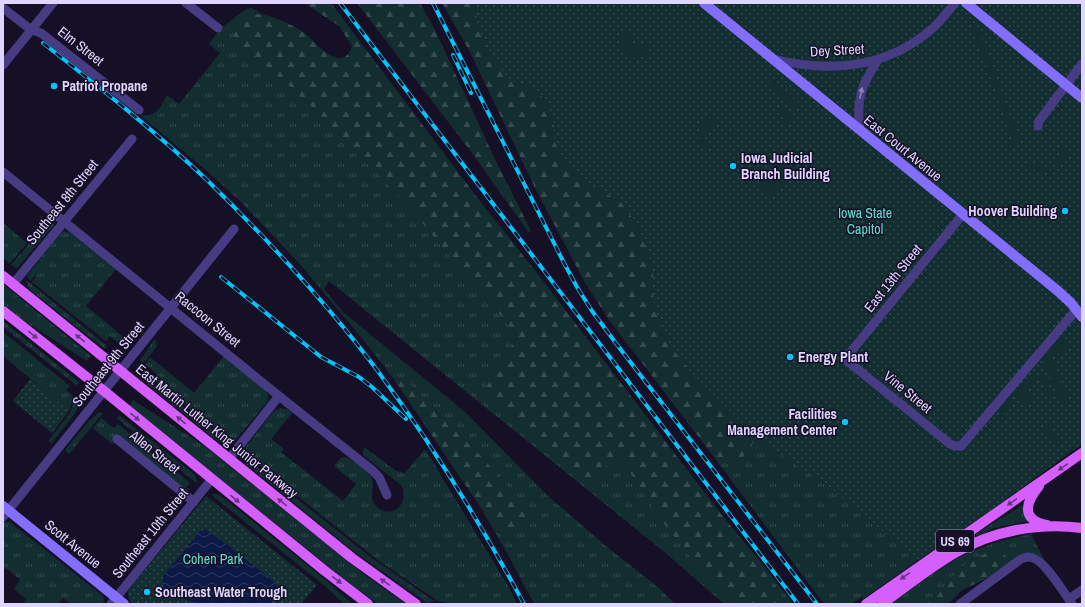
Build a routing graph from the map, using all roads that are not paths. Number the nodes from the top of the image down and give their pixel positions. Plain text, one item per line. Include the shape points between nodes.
1 (53, 3) edge
2 (186, 3) edge
3 (704, 3) edge
4 (955, 3) edge
5 (966, 3) edge
6 (3, 8) edge
7 (218, 28) dead end
8 (32, 29) junction
9 (773, 59) junction
10 (878, 60) junction
11 (1082, 64) edge
12 (3, 65) edge
13 (1066, 86) junction
14 (1082, 98) edge
15 (139, 110) dead end
16 (1038, 126) dead end
17 (860, 130) junction
18 (132, 139) dead end
19 (3, 172) edge
20 (963, 214) junction
21 (64, 221) junction
22 (234, 229) dead end
23 (3, 276) edge
24 (13, 284) junction
25 (171, 308) junction
26 (3, 311) edge
27 (1079, 313) edge
28 (845, 359) joint
29 (120, 371) junction
30 (104, 391) junction
31 (279, 396) junction
32 (117, 440) dead end
33 (1082, 453) edge
34 (229, 459) junction
35 (211, 480) junction
36 (1044, 480) junction
37 (387, 494) dead end
38 (194, 502) junction
39 (5, 511) edge
40 (1053, 526) junction
41 (1082, 528) edge
42 (1082, 590) edge
43 (117, 602) edge
44 (1071, 602) edge
45 (368, 604) edge
46 (416, 604) edge
47 (866, 604) edge
48 (882, 604) edge
49 (960, 604) edge

1 - 8 street
2 - 7 street
3 - 9 street, East Court Avenue
4 - 10 street, Dey Street via 921,38
5 - 13 street
6 - 8 street, Elm Street via 27,28
8 - 12 street
8 - 15 street, Elm Street via 41,33
9 - 10 street, Dey Street via 807,66 842,66
9 - 17 street, East Court Avenue
17 -> 10 street via 860,93
11 - 13 street
13 - 14 street
13 - 16 street via 1039,121
17 - 20 street, East Court Avenue
18 - 21 street, Southeast 8th Street
19 - 21 street, Raccoon Street
20 - 27 street, East Court Avenue via 1065,298
20 - 28 street, East 13th Street
21 - 24 street, Southeast 8th Street
21 - 25 street, Raccoon Street
22 - 25 street, Southeast 9th Street
23 - 24 main road, East Martin Luther King Junior Parkway
29 -> 24 main road, East Martin Luther King Junior Parkway
25 - 29 street, Southeast 9th Street
25 - 31 street, Raccoon Street
26 -> 30 main road
27 - 28 street, Vine Street via 961,446 954,446
29 - 30 street, Southeast 9th Street
34 -> 29 main road, East Martin Luther King Junior Parkway
30 -> 35 main road
30 - 39 street, Southeast 9th Street
31 - 34 street
31 - 37 street, Raccoon Street via 372,470 379,477
32 - 38 street, Allen Street
33 -> 36 main road, US 69
46 -> 34 main road, East Martin Luther King Junior Parkway via 352,558
35 - 38 street, Southeast 10th Street
35 -> 45 main road
36 - 40 main road via 1032,494 1028,512 1037,523
36 -> 47 main road, US 69
38 - 43 street, Southeast 10th Street
39 - 43 street, Scott Avenue
40 - 41 main road, US 69
40 - 48 main road, US 69 via 1011,532 973,544 938,564
42 - 44 street
44 - 49 street via 1044,564 1032,557 1026,557

